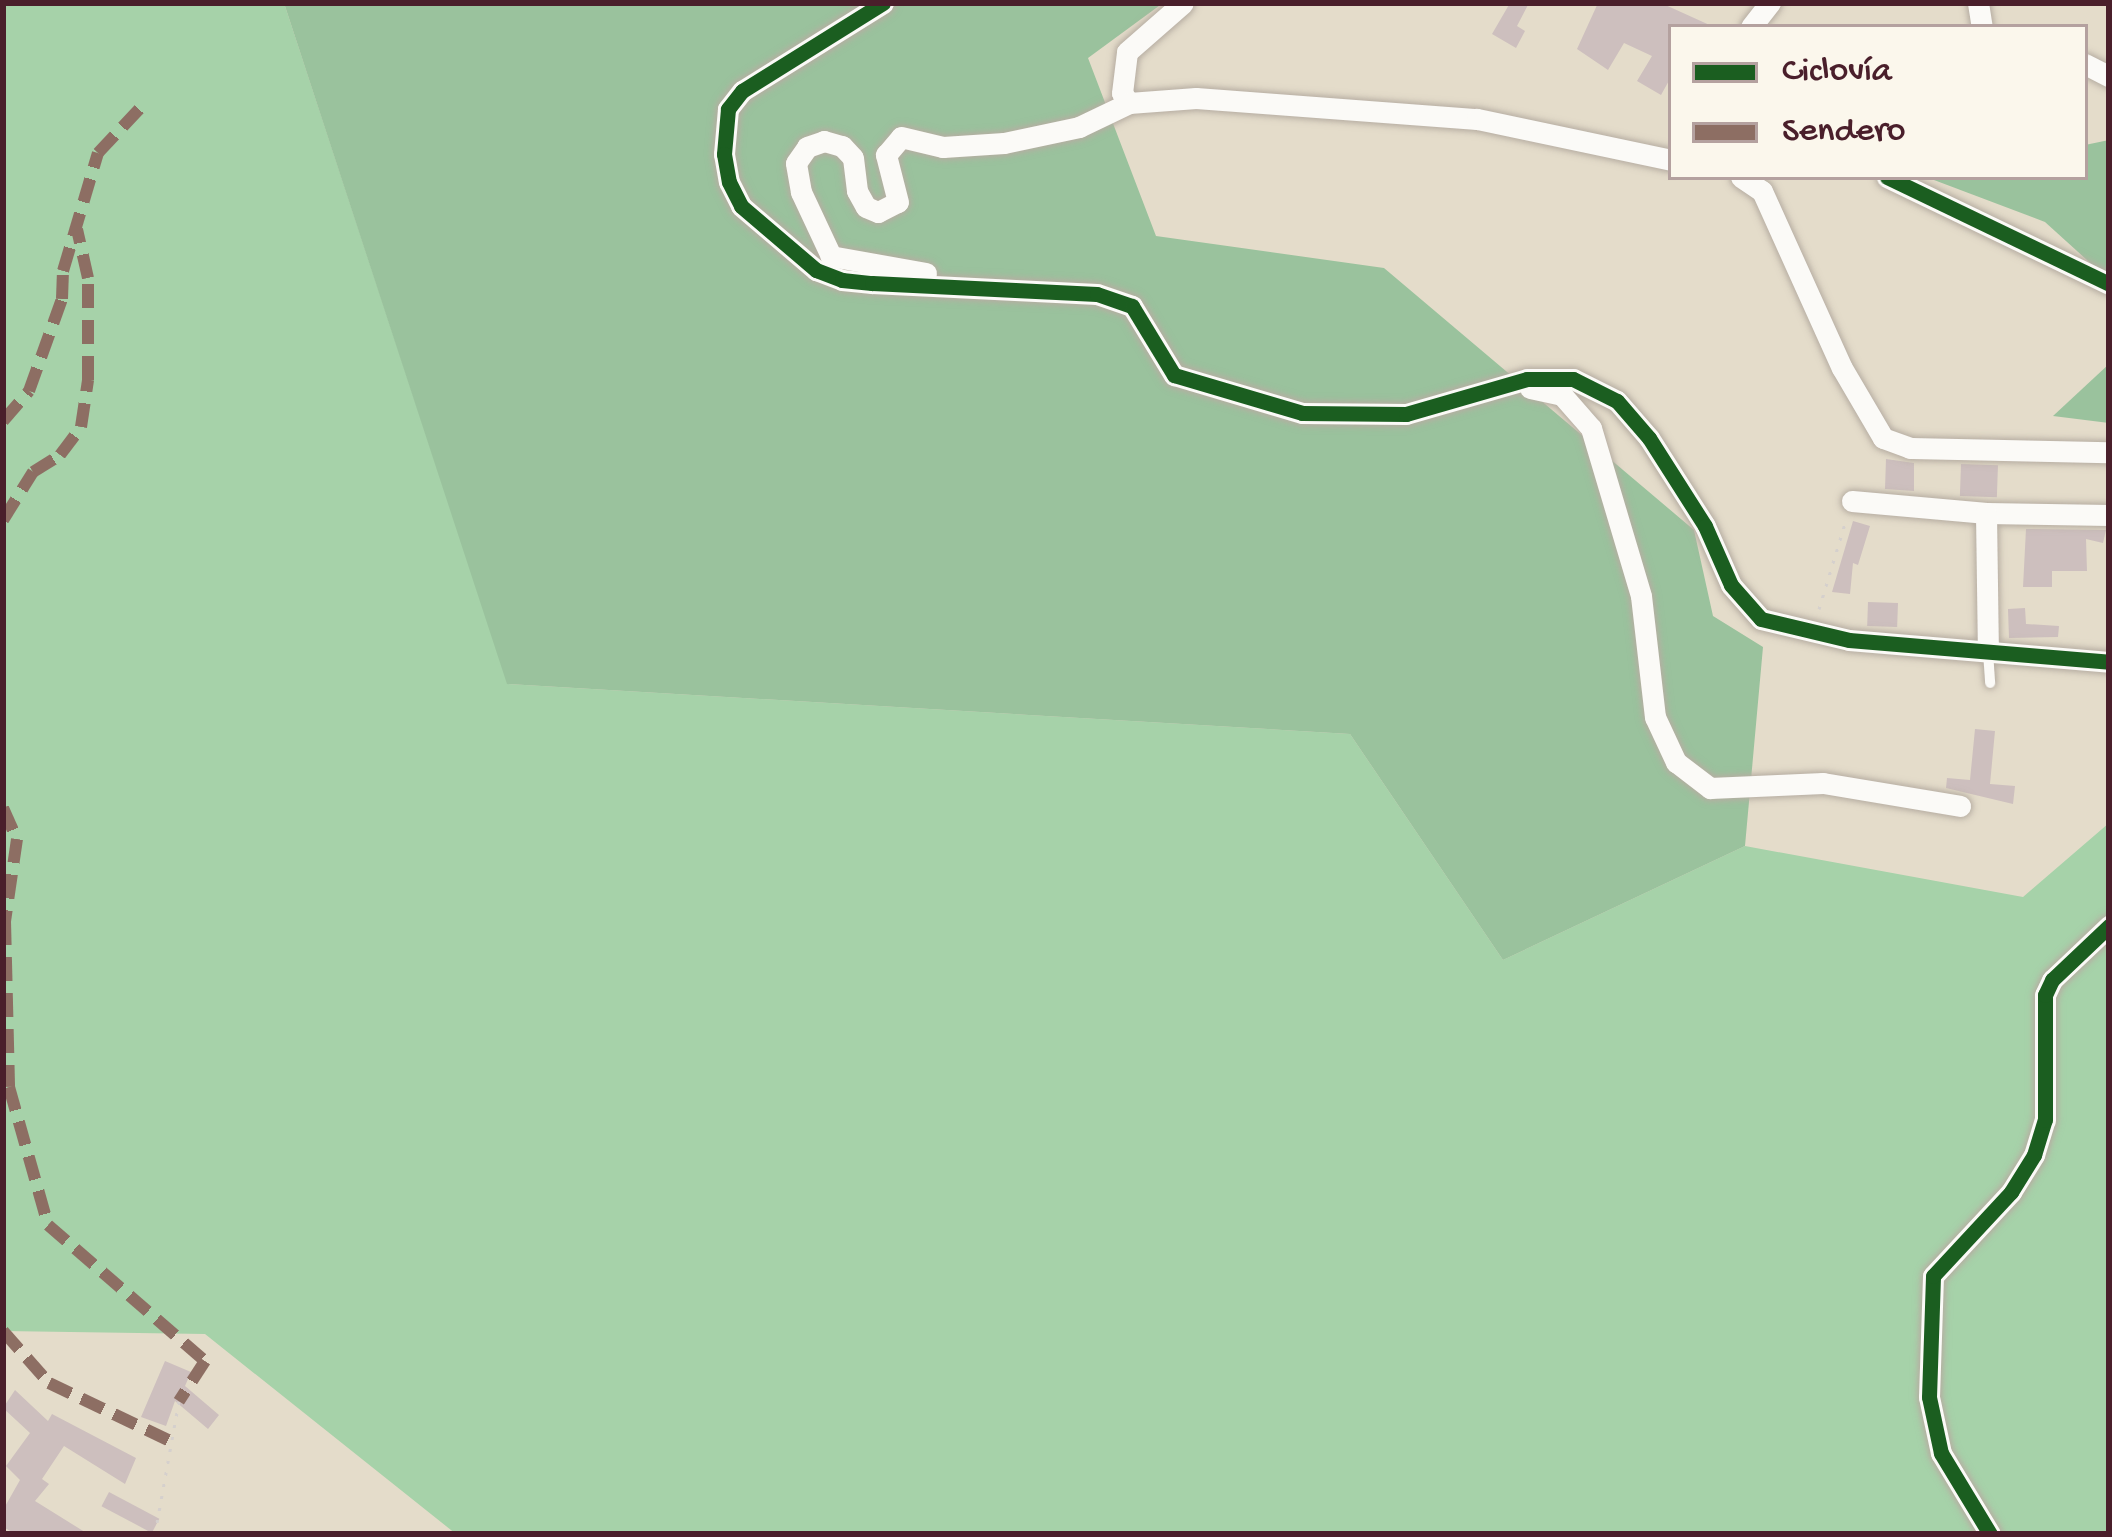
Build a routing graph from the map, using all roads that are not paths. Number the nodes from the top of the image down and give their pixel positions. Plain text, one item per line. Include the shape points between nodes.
1 (883, 3) edge
2 (1183, 3) edge
3 (1130, 103) junction
4 (1668, 159) edge
5 (1746, 180) edge
6 (1893, 180) edge
7 (987, 284) junction
8 (2109, 284) edge
9 (1500, 385) junction
10 (2109, 452) edge
11 (1852, 501) road end
12 (1986, 513) junction
13 (2109, 514) edge
14 (1988, 649) junction
15 (2109, 662) edge
16 (1990, 683) dead end
17 (1960, 806) dead end
18 (2109, 926) edge
19 (1990, 1534) edge

1 - 7 street via 742,91 723,129 729,182 773,237 842,280
2 - 3 street via 1127,52 1122,93
3 - 4 street via 1270,100 1477,119
3 - 7 street via 1078,128 1004,142 943,147 909,136 893,140 886,155 898,202 878,212 856,191 854,158 842,146 807,147 796,163 801,192 831,256
5 - 10 street via 1762,191 1842,368 1883,438 1910,448
6 - 8 street
7 - 9 street via 1097,294 1132,306 1174,375 1302,413 1406,413
9 - 14 street via 1573,379 1617,401 1706,526 1744,605 1761,619 1924,649
9 - 17 street via 1562,395 1591,428 1641,596 1655,717 1676,763 1710,788 1823,783
11 - 12 street
12 - 13 street
12 - 14 street
14 - 15 street
14 - 16 lane
18 - 19 street via 2045,994 2045,1120 2034,1155 2011,1192 1933,1276 1929,1397 1941,1453

